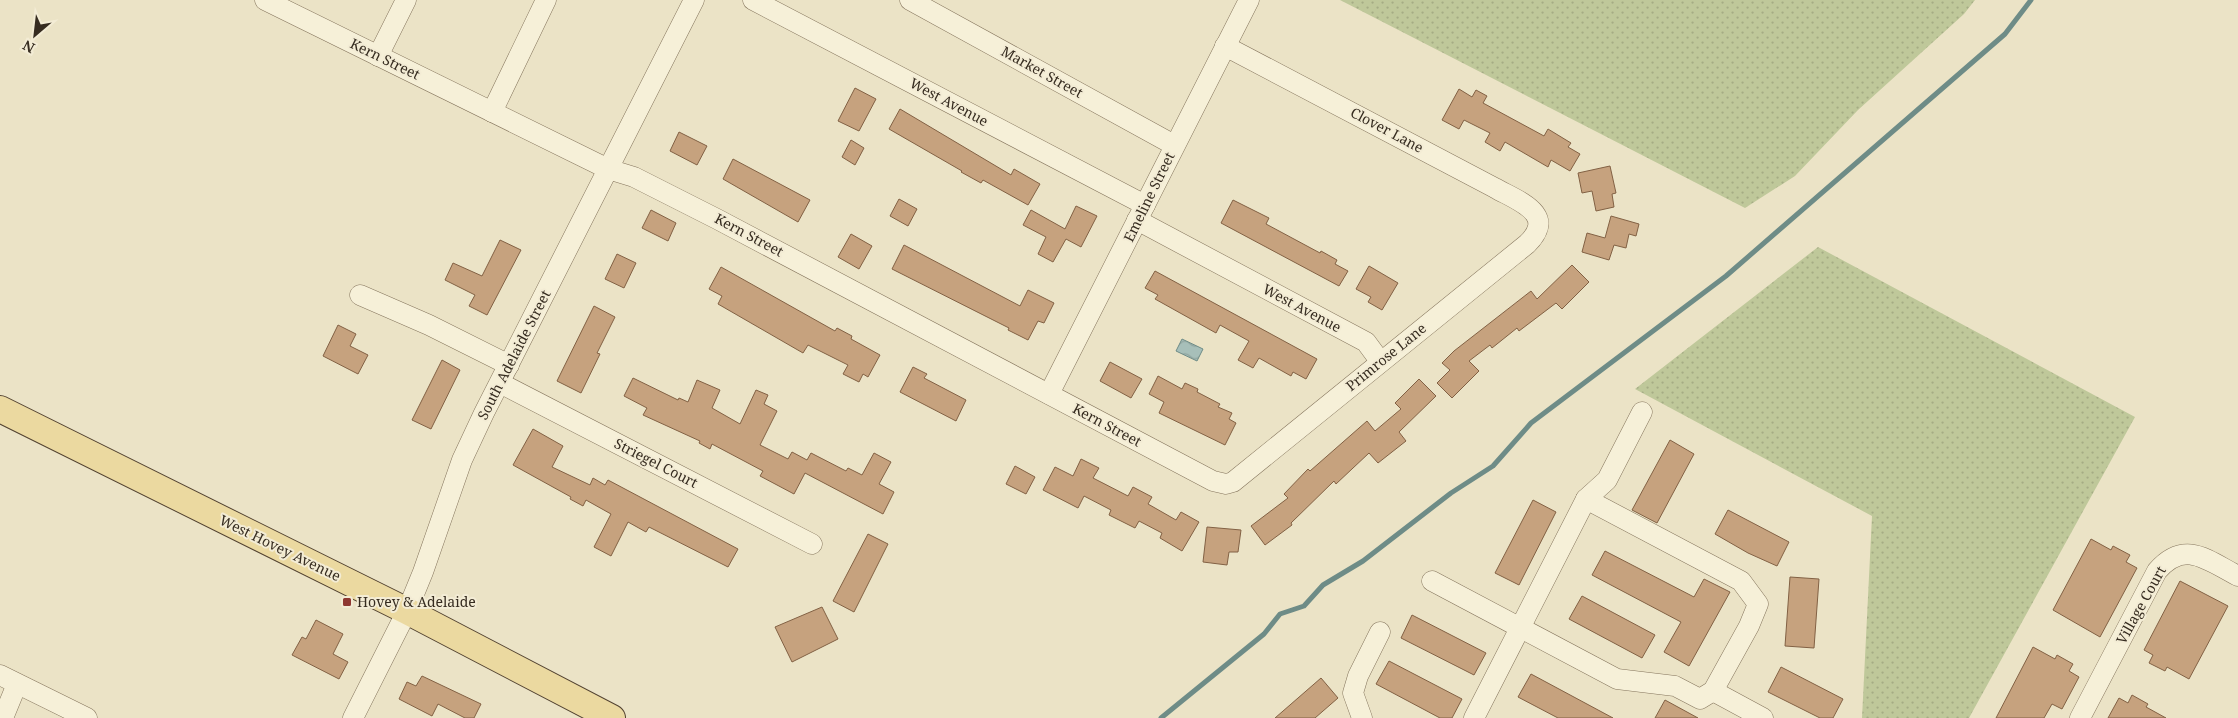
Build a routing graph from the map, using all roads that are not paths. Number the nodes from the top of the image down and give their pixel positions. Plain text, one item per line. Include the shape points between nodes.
1 (406, 0) edge
2 (546, 0) edge
3 (694, 0) edge
4 (753, 0) edge
5 (910, 0) edge
6 (1249, 0) edge
7 (268, 1) edge
8 (1225, 46) junction
9 (378, 56) junction
10 (492, 112) junction
11 (1174, 145) junction
12 (608, 169) junction
13 (1141, 213) junction
14 (1539, 223) joint
15 (360, 295) dead end
16 (1380, 361) junction
17 (509, 365) junction
18 (500, 383) junction
19 (1049, 394) junction
20 (0, 409) edge
21 (1642, 412) dead end
22 (1226, 484) joint
23 (1586, 499) junction
24 (812, 544) dead end
25 (2238, 576) edge
26 (1432, 581) dead end
27 (406, 611) junction
28 (1518, 628) junction
29 (1380, 632) dead end
30 (9, 680) edge
31 (1713, 691) junction
32 (3, 718) edge
33 (86, 718) edge
34 (353, 718) edge
35 (612, 718) edge
36 (1362, 718) edge
37 (1474, 718) edge
38 (1762, 718) edge
39 (2080, 718) edge

1 - 9 street
2 - 10 street
3 - 12 street, South Adelaide Street
4 - 13 street, West Avenue
5 - 11 street, Market Street
6 - 8 street, Emeline Street
7 - 9 street, Kern Street
8 - 11 street, Emeline Street
8 - 14 street, Clover Lane via 1502,192 1532,209
9 - 10 street, Kern Street
10 - 12 street, Kern Street
11 - 13 street, Emeline Street
12 - 17 street, South Adelaide Street
12 - 19 street, Kern Street via 634,177 717,219
13 - 16 street, West Avenue via 1366,342
13 - 19 street, Emeline Street
14 - 16 street, Primrose Lane via 1535,237 1527,244
15 - 17 street
16 - 22 street, Primrose Lane
17 - 18 street, South Adelaide Street
18 - 24 street, Striegel Court
18 - 27 street, South Adelaide Street via 462,460
19 - 22 street, Kern Street via 1213,481
20 - 27 main road, West Hovey Avenue
21 - 23 street via 1607,480
23 - 28 street
23 - 31 street via 1741,581 1758,604
25 - 39 street, Village Court via 2200,556 2180,554 2167,560 2157,571
26 - 28 street
27 - 34 street, South Adelaide Street
27 - 35 main road, West Hovey Avenue
28 - 31 street via 1618,679 1675,686 1700,699
28 - 37 street
29 - 36 street via 1358,676 1353,694
30 - 32 street
30 - 33 street
31 - 38 street

